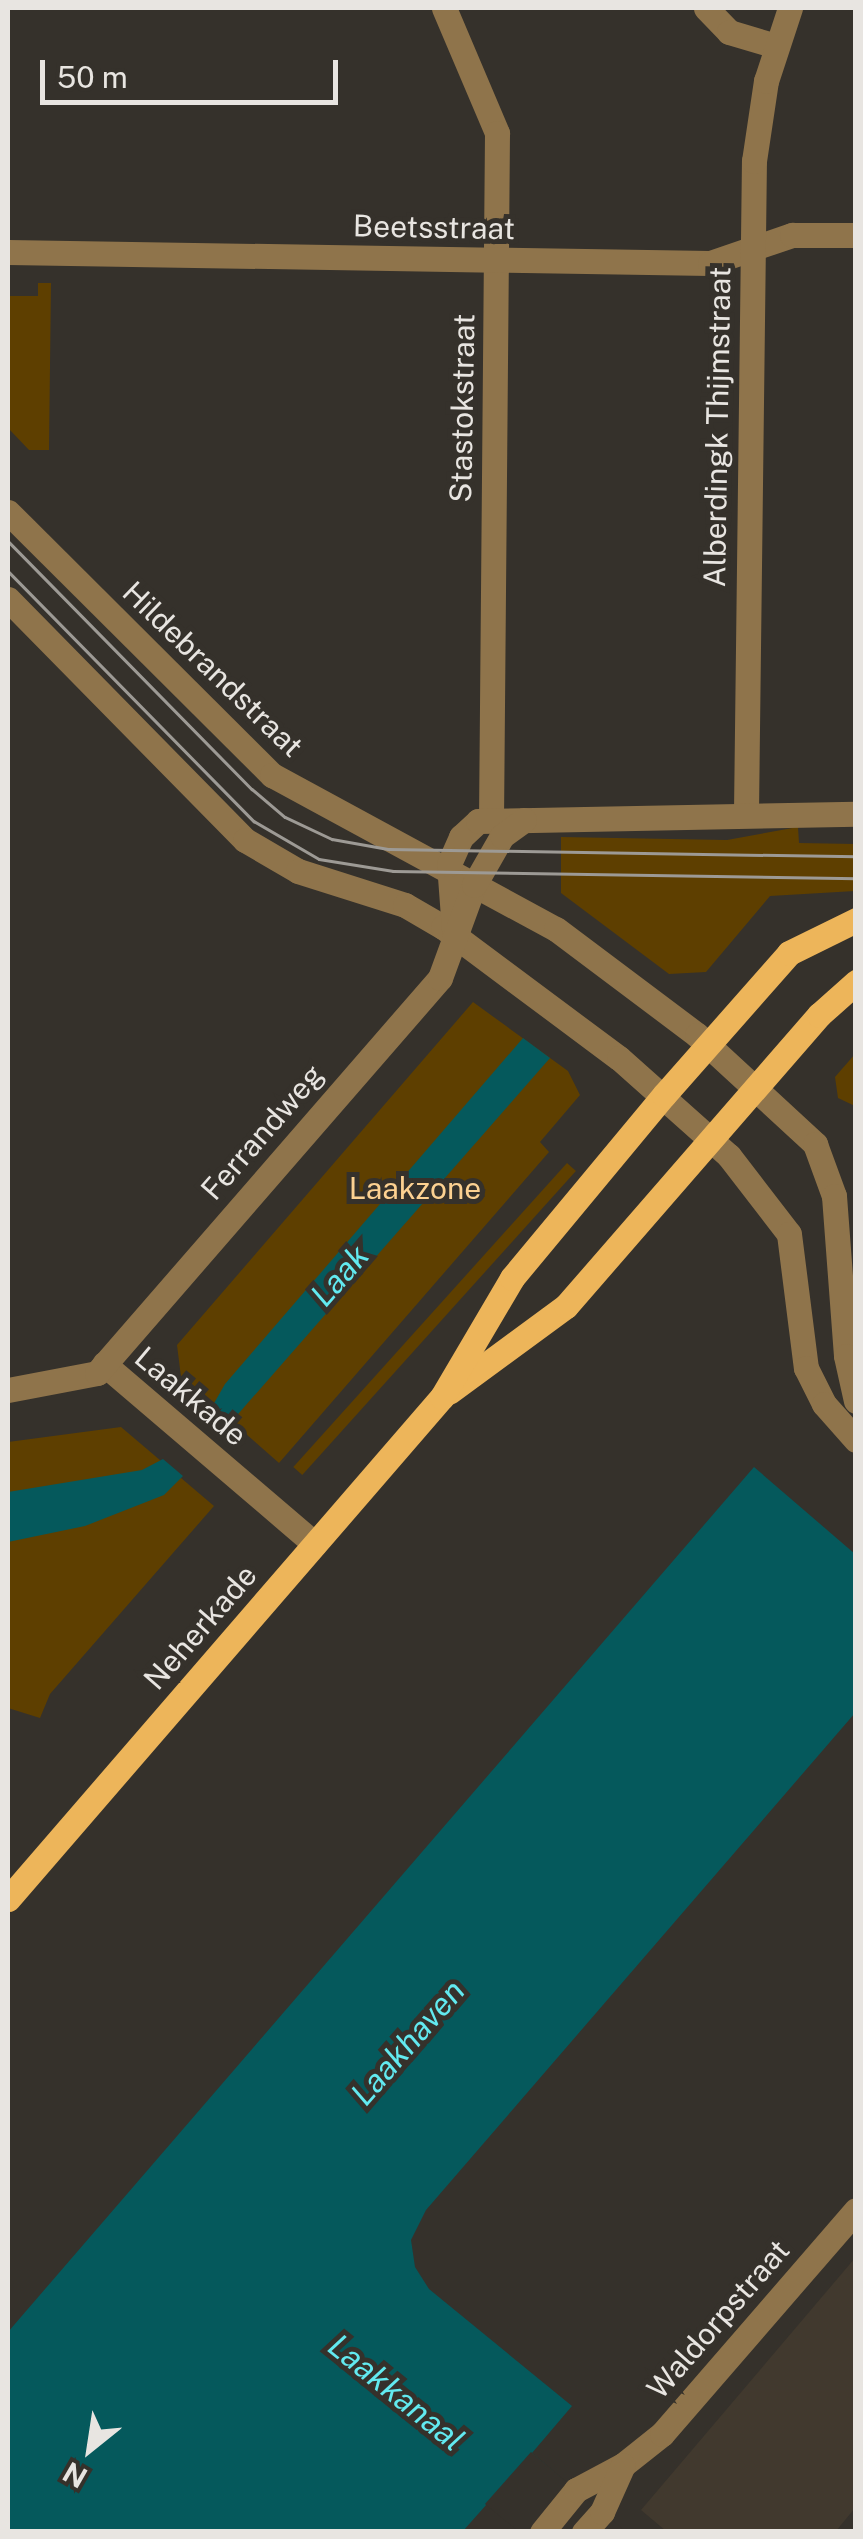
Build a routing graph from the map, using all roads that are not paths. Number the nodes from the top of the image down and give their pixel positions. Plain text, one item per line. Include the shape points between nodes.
1 (444, 8) edge
2 (706, 8) edge
3 (790, 8) edge
4 (776, 46) junction
5 (856, 236) edge
6 (751, 249) junction
7 (8, 252) edge
8 (496, 260) junction
9 (8, 512) edge
10 (8, 600) edge
11 (746, 812) junction
12 (856, 814) edge
13 (491, 819) junction
14 (524, 820) junction
15 (449, 869) junction
16 (475, 883) junction
17 (856, 920) edge
18 (455, 935) junction
19 (856, 982) edge
20 (708, 1045) junction
21 (756, 1088) junction
22 (664, 1095) junction
23 (712, 1139) junction
24 (104, 1364) junction
25 (8, 1390) edge
26 (442, 1397) junction
27 (856, 1401) edge
28 (856, 1440) edge
29 (315, 1544) junction
30 (8, 1899) edge
31 (856, 2210) edge
32 (624, 2465) junction
33 (542, 2532) edge
34 (584, 2532) edge

1 - 8 street, Stastokstraat via 496,128
2 - 4 street via 729,32
3 - 4 street, Alberdingk Thijmstraat
4 - 6 street, Alberdingk Thijmstraat via 756,135
5 - 6 street, Beetsstraat via 792,235
6 - 8 street, Beetsstraat via 710,263
6 - 11 street, Alberdingk Thijmstraat
7 - 8 street, Beetsstraat
8 - 13 street, Stastokstraat
9 - 15 street, Hildebrandstraat via 272,776 320,807
10 - 18 street via 245,840 298,871 404,906
11 - 12 street
11 - 14 street via 708,822
13 - 14 street
13 - 15 street via 469,826
14 - 16 street via 502,836
15 - 16 street, Hildebrandstraat
15 - 18 street
16 - 18 street
16 - 20 street, Hildebrandstraat via 556,929
17 - 20 main road, Neherkade via 789,953
18 - 22 street
18 - 24 street, Ferrandweg via 440,978
19 - 21 main road, Neherkade
20 - 21 street, Hildebrandstraat
20 - 22 main road, Neherkade
21 - 23 main road, Neherkade
21 - 27 street via 815,1144 826,1164
22 - 23 street
22 - 26 main road, Neherkade via 527,1257
23 - 26 main road, Neherkade via 566,1306
23 - 28 street via 789,1234 806,1368 824,1404
24 - 25 street, Laakkade via 87,1378
24 - 29 street, Laakkade
26 - 29 main road, Neherkade
29 - 30 main road, Neherkade
31 - 32 street, Waldorpstraat via 662,2434
32 - 33 street, Waldorpstraat via 576,2490
32 - 34 street, Waldorpstraat via 602,2512

